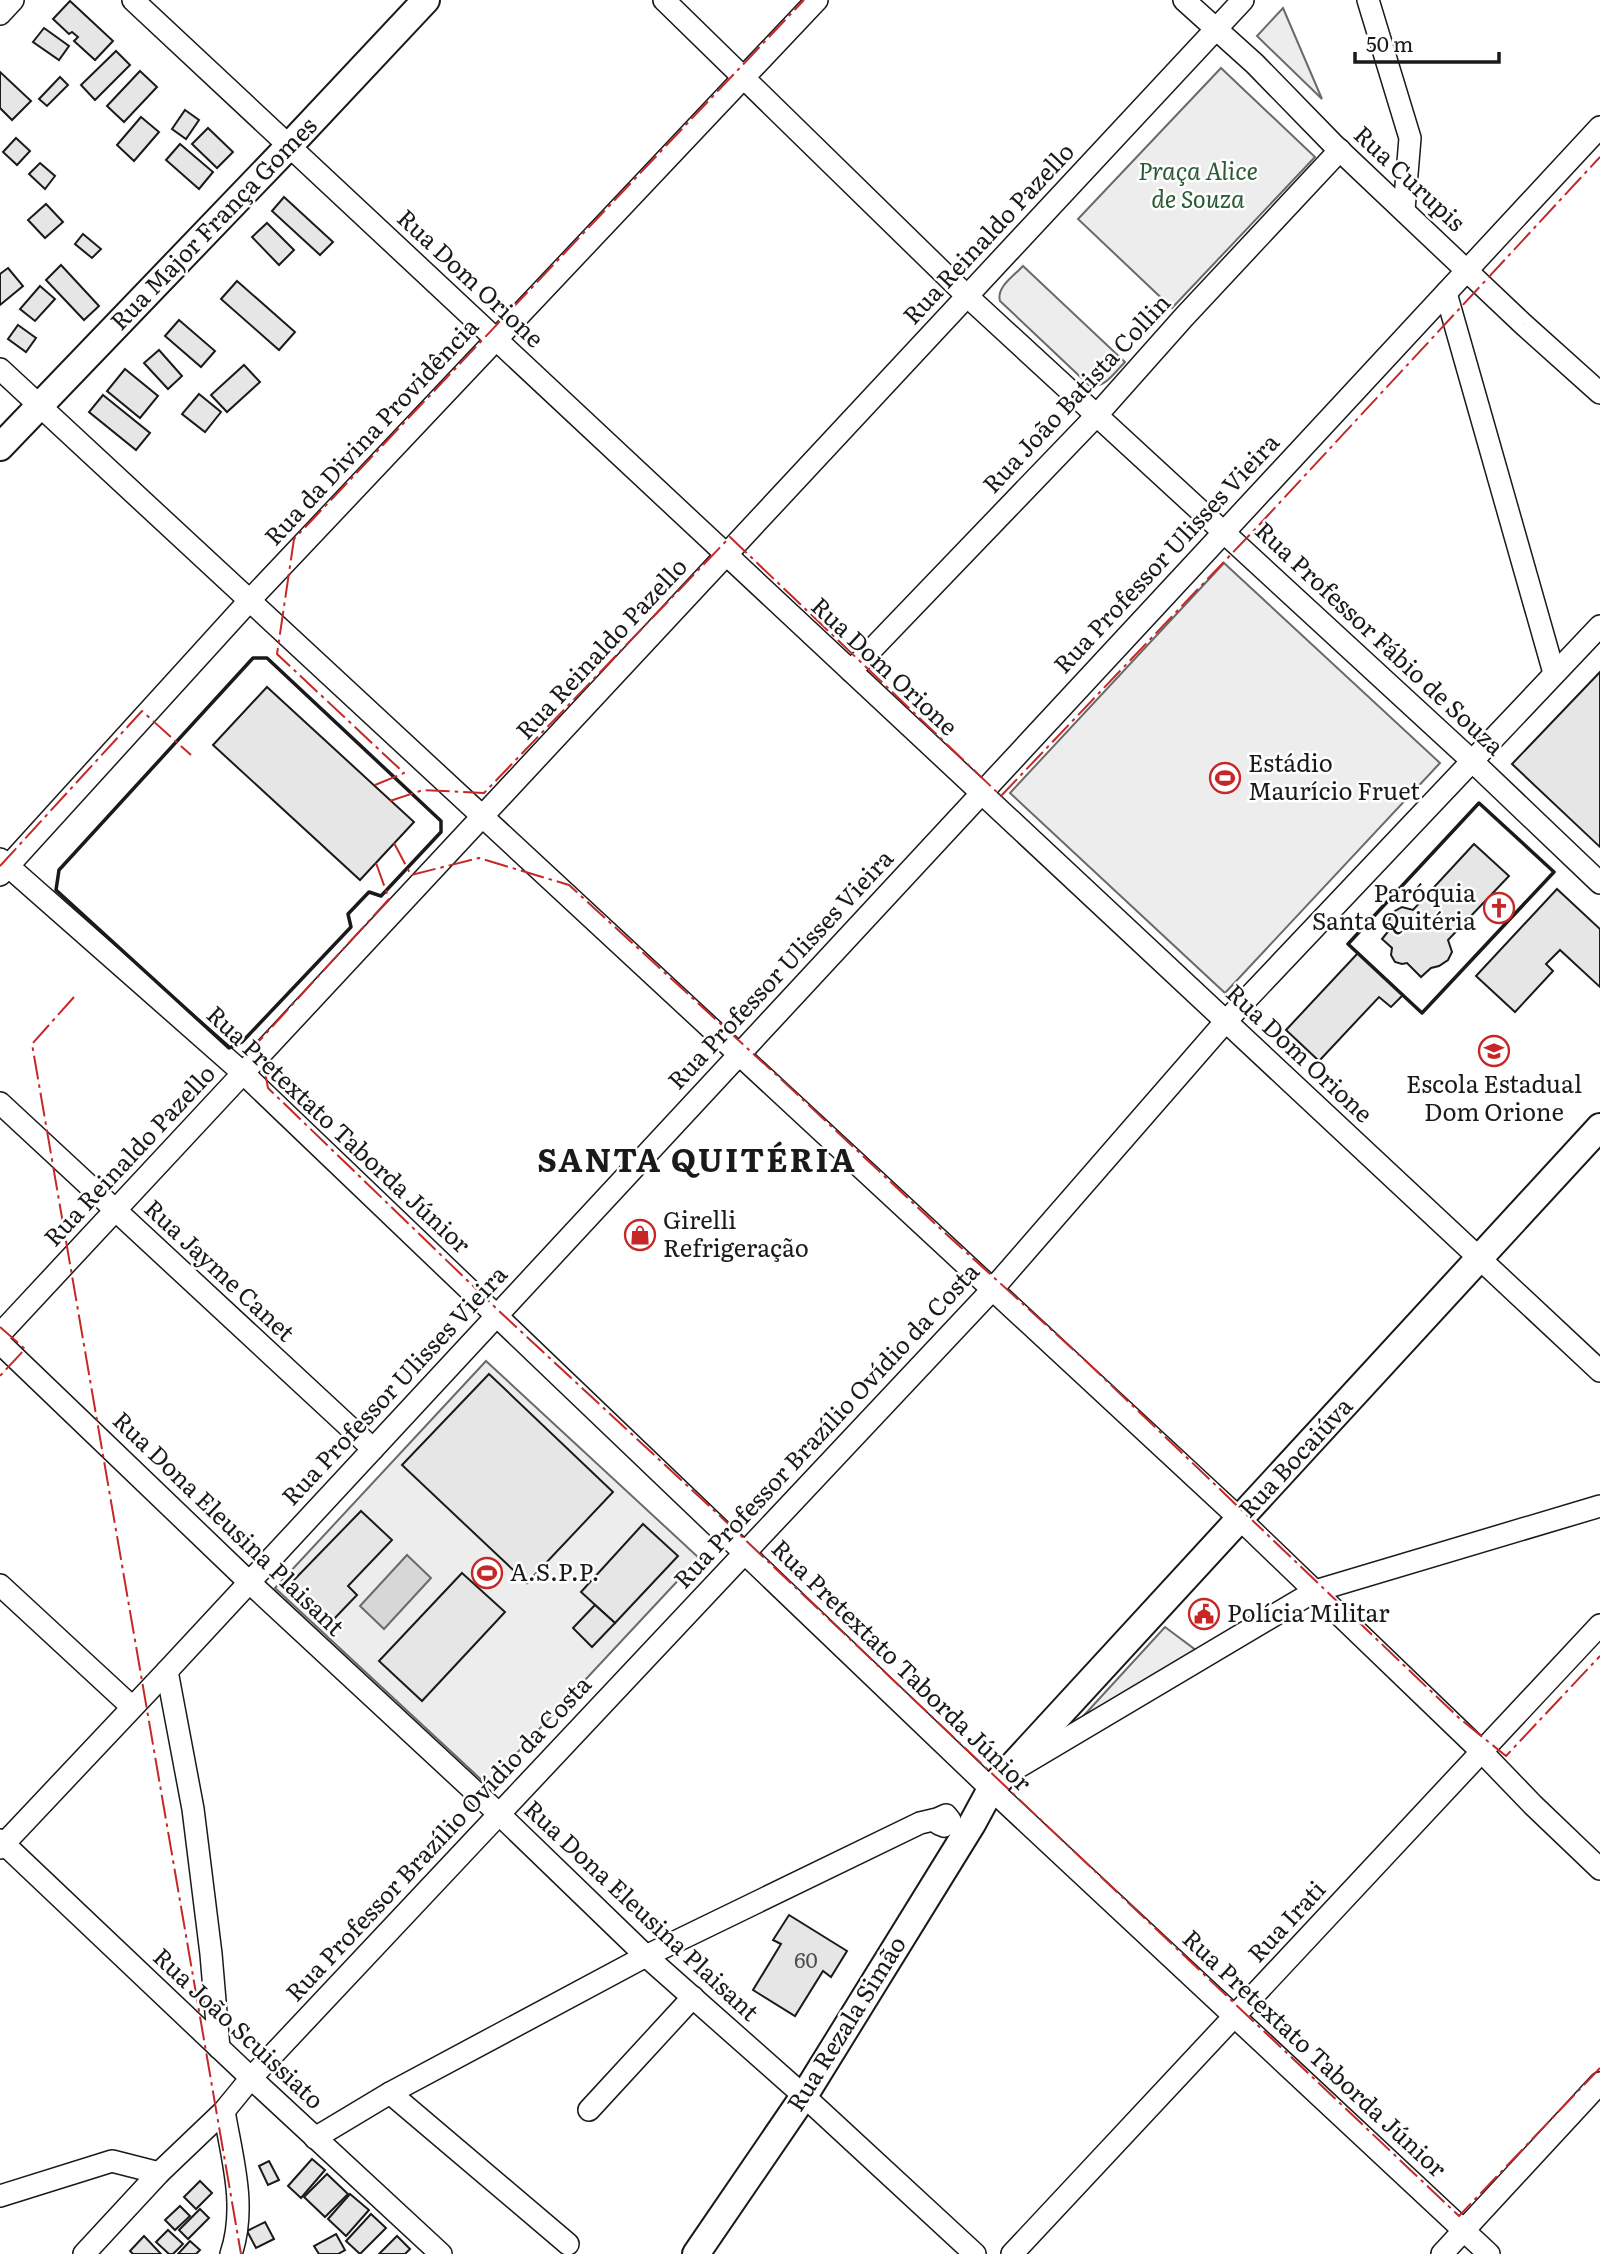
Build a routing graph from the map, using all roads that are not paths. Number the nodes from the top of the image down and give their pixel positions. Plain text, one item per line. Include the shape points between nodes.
1 (13, 0) edge
2 (133, 0) edge
3 (426, 0) edge
4 (664, 0) edge
5 (817, 0) edge
6 (1184, 0) edge
7 (1243, 0) edge
8 (1368, 0) edge
9 (0, 14) edge
10 (1215, 30) junction
11 (743, 79) junction
12 (1600, 127) edge
13 (289, 146) junction
14 (1340, 150) junction
15 (1404, 210) junction
16 (1467, 270) junction
17 (1446, 293) junction
18 (967, 296) junction
19 (496, 340) junction
20 (0, 369) edge
21 (1600, 393) edge
22 (39, 405) junction
23 (1096, 416) junction
24 (0, 447) edge
25 (1224, 531) junction
26 (726, 555) junction
27 (249, 601) junction
28 (1600, 626) edge
29 (851, 671) junction
30 (1554, 673) junction
31 (1471, 760) junction
32 (981, 793) junction
33 (482, 817) junction
34 (3, 866) edge
35 (1600, 883) edge
36 (1226, 1021) junction
37 (737, 1055) junction
38 (243, 1073) junction
39 (0, 1103) edge
40 (1600, 1127) edge
41 (115, 1211) junction
42 (1479, 1258) junction
43 (991, 1291) junction
44 (496, 1315) junction
45 (0, 1334) edge
46 (0, 1343) edge
47 (1600, 1371) edge
48 (373, 1449) junction
49 (1600, 1506) edge
50 (1240, 1519) junction
51 (745, 1552) junction
52 (249, 1582) junction
53 (0, 1585) edge
54 (1315, 1591) junction
55 (1600, 1625) edge
56 (167, 1671) junction
57 (132, 1707) junction
58 (1482, 1752) junction
59 (997, 1783) junction
60 (499, 1814) junction
61 (937, 1819) dead end
62 (1, 1844) edge
63 (1600, 1869) edge
64 (646, 1956) junction
65 (694, 1997) junction
66 (1236, 2016) junction
67 (219, 2048) junction
68 (251, 2078) junction
69 (1600, 2083) edge
70 (390, 2093) junction
71 (804, 2096) junction
72 (589, 2110) dead end
73 (223, 2111) junction
74 (315, 2138) junction
75 (159, 2173) junction
76 (0, 2196) edge
77 (1464, 2231) junction
78 (568, 2244) dead end
79 (84, 2254) edge
80 (232, 2254) edge
81 (441, 2254) edge
82 (696, 2254) edge
83 (975, 2254) edge
84 (1012, 2254) edge
85 (1442, 2254) edge
86 (1489, 2254) edge

1 - 9 street
2 - 13 street, Rua Dom Orione
3 - 13 main road, Rua Major França Gomes
4 - 11 street, Rua Professor Fábio de Souza
5 - 11 street, Rua da Divina Providência
6 - 10 street, Rua Curupis
7 - 10 street, Rua Reinaldo Pazello
8 - 15 street via 1410,138
10 - 14 street, Rua Curupis
10 - 18 street, Rua Reinaldo Pazello
11 - 18 street, Rua Professor Fábio de Souza
11 - 19 street, Rua da Divina Providência
12 - 16 street, Rua Professor Ulisses Vieira
13 - 19 street, Rua Dom Orione
13 - 22 main road, Rua Major França Gomes
14 - 15 street, Rua Curupis
14 - 23 street, Rua João Batista Collin
15 - 16 street, Rua Curupis
16 - 17 street, Rua Professor Ulisses Vieira
16 - 21 street, Rua Curupis
17 - 25 street, Rua Professor Ulisses Vieira
17 - 30 street
18 - 23 street, Rua Professor Fábio de Souza
18 - 26 street, Rua Reinaldo Pazello
19 - 26 street, Rua Dom Orione
19 - 27 street, Rua da Divina Providência
20 - 22 street
22 - 24 main road, Rua Major França Gomes
22 - 27 street
23 - 25 street, Rua Professor Fábio de Souza
23 - 29 street, Rua João Batista Collin
25 - 31 street, Rua Professor Fábio de Souza
25 - 32 street, Rua Professor Ulisses Vieira
26 - 29 street, Rua Dom Orione
26 - 33 street, Rua Reinaldo Pazello
27 - 33 street
27 - 34 street, Rua da Divina Providência
28 - 30 street, Rua Professor Brazílio Ovídio da Costa
29 - 32 street, Rua Dom Orione
30 - 31 street, Rua Professor Brazílio Ovídio da Costa
31 - 35 street, Rua Professor Fábio de Souza
31 - 36 street, Rua Professor Brazílio Ovídio da Costa
32 - 36 street, Rua Dom Orione
32 - 37 street, Rua Professor Ulisses Vieira
33 - 37 street
33 - 38 street, Rua Reinaldo Pazello
34 - 38 street, Rua Pretextato Taborda Júnior
36 - 42 street, Rua Dom Orione
36 - 43 street, Rua Professor Brazílio Ovídio da Costa
37 - 43 street
37 - 44 street, Rua Professor Ulisses Vieira
38 - 41 street, Rua Reinaldo Pazello
38 - 44 street, Rua Pretextato Taborda Júnior
39 - 41 street, Rua Jayme Canet
40 - 42 main road, Rua Bocaiúva
41 - 45 street, Rua Reinaldo Pazello
41 - 48 street, Rua Jayme Canet
42 - 47 street, Rua Dom Orione
42 - 50 main road, Rua Bocaiúva
43 - 50 street
43 - 51 street, Rua Professor Brazílio Ovídio da Costa
44 - 48 street, Rua Professor Ulisses Vieira
44 - 51 street, Rua Pretextato Taborda Júnior
46 - 52 street, Rua Dona Eleusina Plaisant
48 - 52 street, Rua Professor Ulisses Vieira
49 - 54 street
50 - 54 street
50 - 59 main road, Rua Bocaiúva
51 - 59 street, Rua Pretextato Taborda Júnior
51 - 60 street, Rua Professor Brazílio Ovídio da Costa
52 - 56 street, Rua Professor Ulisses Vieira
52 - 60 street, Rua Dona Eleusina Plaisant
53 - 57 street
54 - 58 street
54 - 59 street
55 - 58 street, Rua Irati
56 - 57 street, Rua Professor Ulisses Vieira
56 - 67 street via 193,1809
57 - 62 street, Rua Professor Ulisses Vieira
58 - 63 street
58 - 66 street, Rua Irati
59 - 66 street, Rua Pretextato Taborda Júnior
59 - 71 main road, Rua Rezala Simão
60 - 64 street, Rua Dona Eleusina Plaisant
60 - 68 street, Rua Professor Brazílio Ovídio da Costa
61 - 64 street via 920,1823
62 - 67 street, Rua João Scuissiato
64 - 65 street, Rua Dona Eleusina Plaisant
64 - 70 street
65 - 71 street, Rua Dona Eleusina Plaisant
65 - 72 street
66 - 77 street, Rua Pretextato Taborda Júnior
66 - 84 street, Rua Irati
67 - 68 street, Rua João Scuissiato
68 - 73 street, Rua Professor Brazílio Ovídio da Costa
68 - 74 street, Rua João Scuissiato
69 - 77 street
70 - 74 street
70 - 78 street
71 - 82 main road, Rua Rezala Simão
71 - 83 street, Rua Dona Eleusina Plaisant
73 - 75 street, Rua Professor Brazílio Ovídio da Costa
73 - 80 street via 239,2198
74 - 81 street, Rua João Scuissiato
75 - 76 street via 111,2161
75 - 79 street, Rua Professor Brazílio Ovídio da Costa
77 - 85 street
77 - 86 street, Rua Pretextato Taborda Júnior

